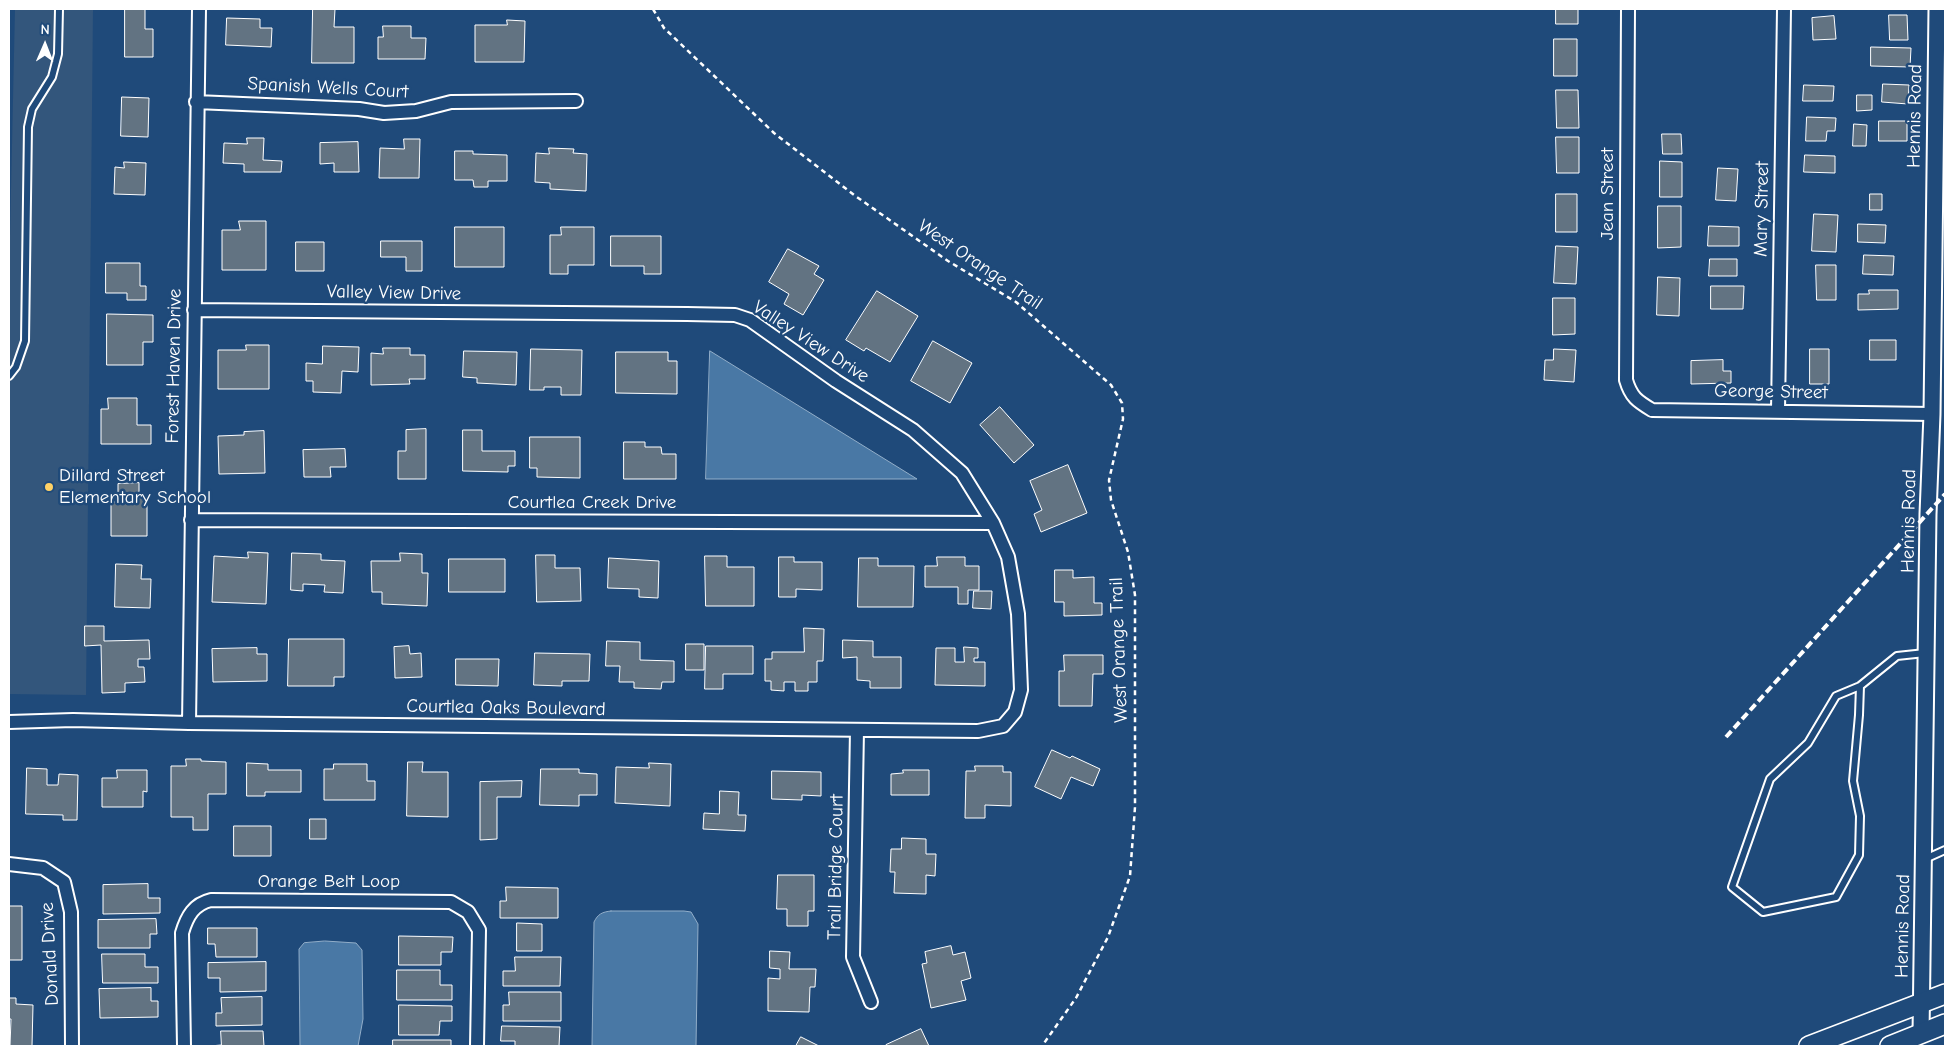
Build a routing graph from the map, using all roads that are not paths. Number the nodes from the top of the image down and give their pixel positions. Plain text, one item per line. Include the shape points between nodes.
1 (58, 9) edge
2 (199, 9) edge
3 (1628, 9) edge
4 (1784, 9) edge
5 (1937, 9) edge
6 (576, 101) dead end
7 (196, 102) junction
8 (194, 310) junction
9 (9, 376) edge
10 (1626, 380) joint
11 (1778, 411) junction
12 (1932, 414) junction
13 (191, 520) junction
14 (993, 523) junction
15 (1926, 652) junction
16 (1860, 686) junction
17 (9, 722) edge
18 (189, 724) junction
19 (1003, 726) joint
20 (857, 730) junction
21 (1945, 850) edge
22 (1924, 859) junction
23 (13, 864) edge
24 (1945, 994) edge
25 (871, 1002) dead end
26 (1921, 1003) junction
27 (1945, 1024) edge
28 (1921, 1040) edge
29 (72, 1046) edge
30 (184, 1046) edge
31 (478, 1046) edge
32 (1809, 1046) edge
33 (1890, 1046) edge

1 - 9 lane via 58,54 52,76 32,109 28,127 24,340 16,367
2 - 7 street, Forest Haven Drive
3 - 10 street, Jean Street
4 - 11 street, Mary Street
5 - 12 street, Hennis Road
6 - 7 street, Spanish Wells Court via 451,102 416,111 384,113 359,108
7 - 8 street, Forest Haven Drive
8 - 13 street, Forest Haven Drive
8 - 14 street, Valley View Drive via 735,315 750,320 913,430 962,473
10 - 11 street, George Street via 1630,393 1652,410
11 - 12 street, George Street
12 - 15 street, Hennis Road
13 - 14 street, Courtlea Creek Drive
13 - 18 street, Forest Haven Drive
14 - 19 street, Valley View Drive via 1008,557 1018,614 1021,690 1015,712
15 - 16 lane via 1897,656
15 - 22 street, Hennis Road
16 - 16 lane via 1852,781 1860,816 1859,855 1836,897 1763,912 1732,887 1770,779 1808,743 1836,696
17 - 18 street, Courtlea Oaks Boulevard via 73,720
18 - 20 street, Courtlea Oaks Boulevard
19 - 20 street, Courtlea Oaks Boulevard via 978,731
20 - 25 street, Trail Bridge Court via 853,957
21 - 22 lane
22 - 26 street, Hennis Road
23 - 29 street, Donald Drive via 43,868 64,882 71,912
24 - 26 main road
26 - 28 street, Hennis Road
26 - 32 main road
27 - 28 main road
28 - 33 main road
30 - 31 street, Orange Belt Loop via 182,932 193,910 201,902 211,900 451,902 468,912 478,930

